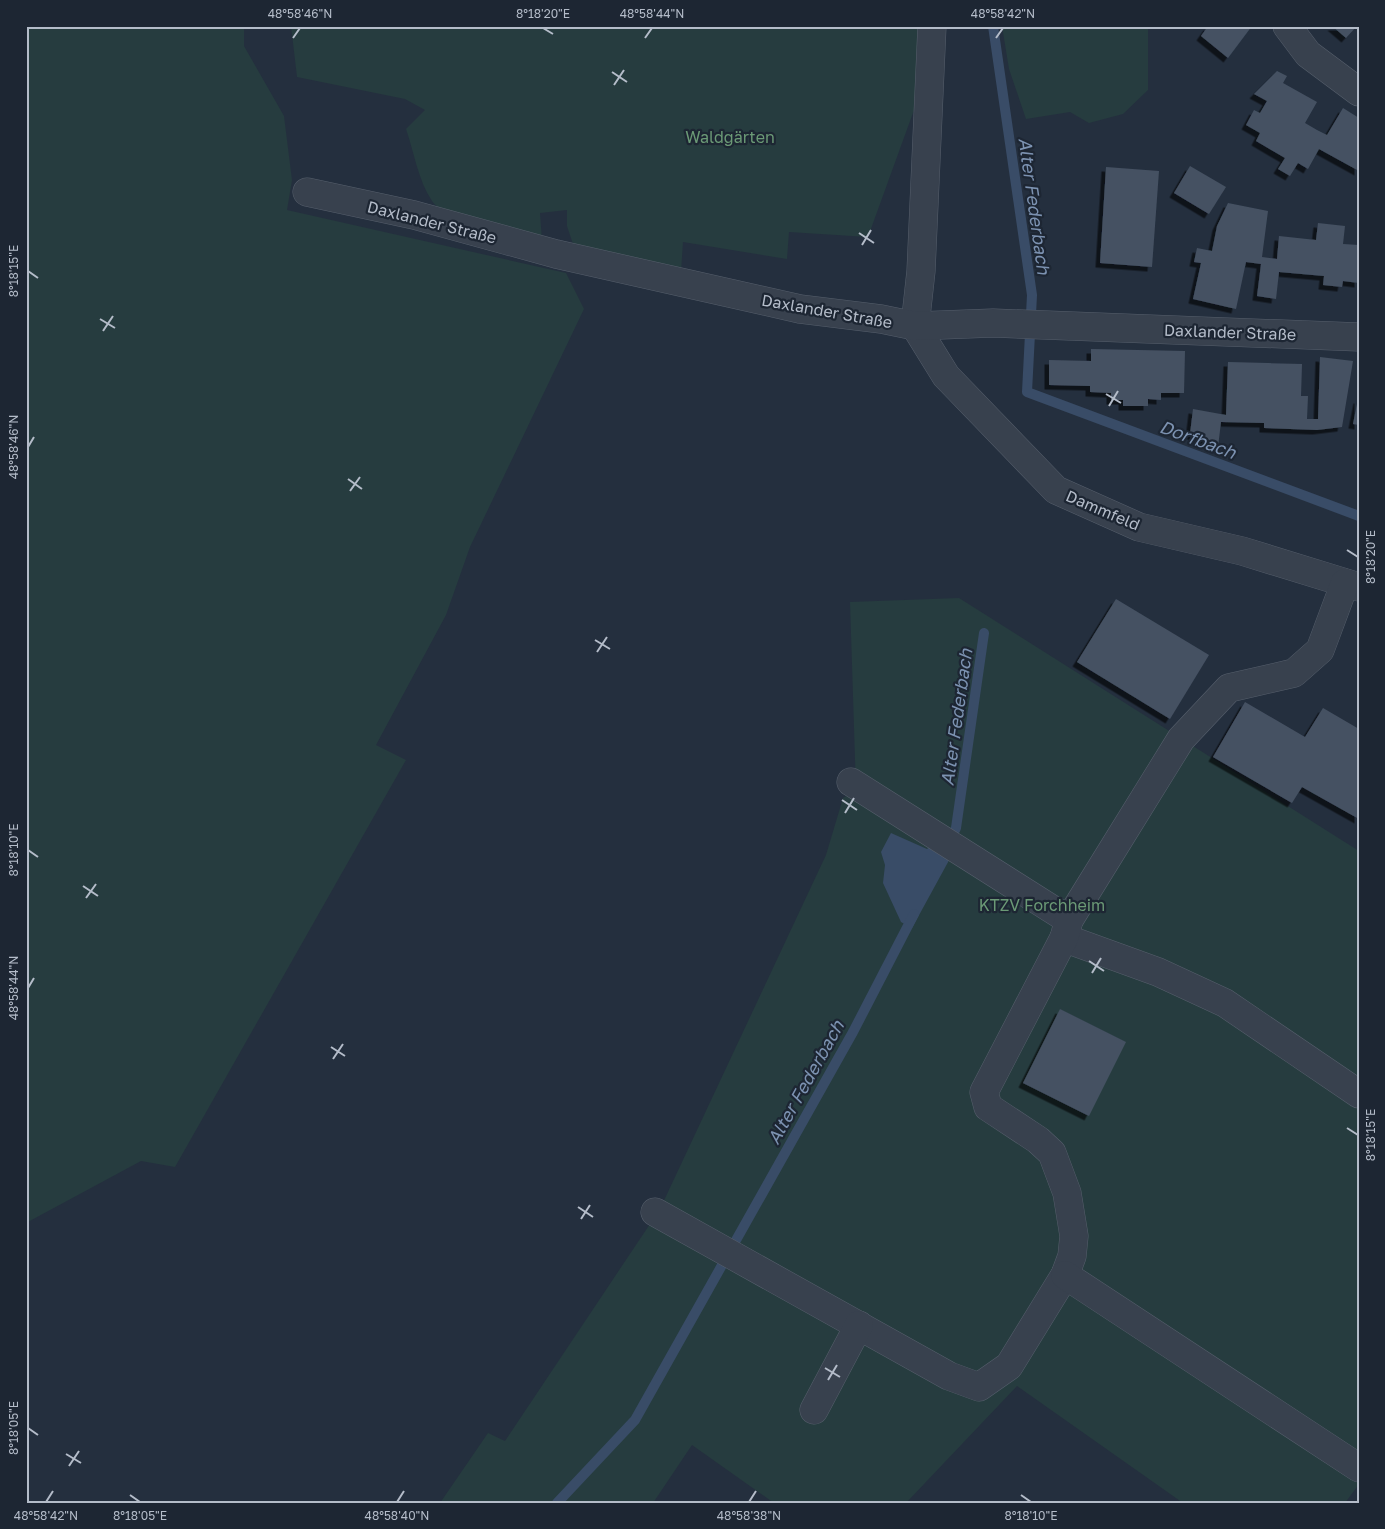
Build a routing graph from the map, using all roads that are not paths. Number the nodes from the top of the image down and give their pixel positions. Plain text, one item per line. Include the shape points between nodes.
1 (932, 26) edge
2 (1287, 26) edge
3 (1359, 92) edge
4 (307, 192) dead end
5 (915, 326) junction
6 (1359, 337) edge
7 (1352, 585) edge
8 (851, 782) dead end
9 (1066, 929) junction
10 (1359, 1094) edge
11 (655, 1212) dead end
12 (1065, 1276) junction
13 (859, 1326) junction
14 (814, 1410) dead end
15 (1359, 1468) edge

1 - 5 street via 921,271
2 - 3 street via 1308,54
4 - 5 street, Daxlander Straße via 414,216 556,254 800,309
5 - 6 street, Daxlander Straße via 993,323
5 - 7 street, Dammfeld via 946,376 1056,490 1139,527 1242,550
7 - 9 street via 1332,642 1294,673 1229,688 1181,739
8 - 9 street via 969,856
9 - 10 street via 1225,1003
9 - 12 street via 984,1092 988,1107 1038,1140 1052,1153 1059,1167 1071,1208 1074,1236
11 - 13 street
12 - 13 street via 1009,1366 979,1387 949,1376
12 - 15 street
13 - 14 street

